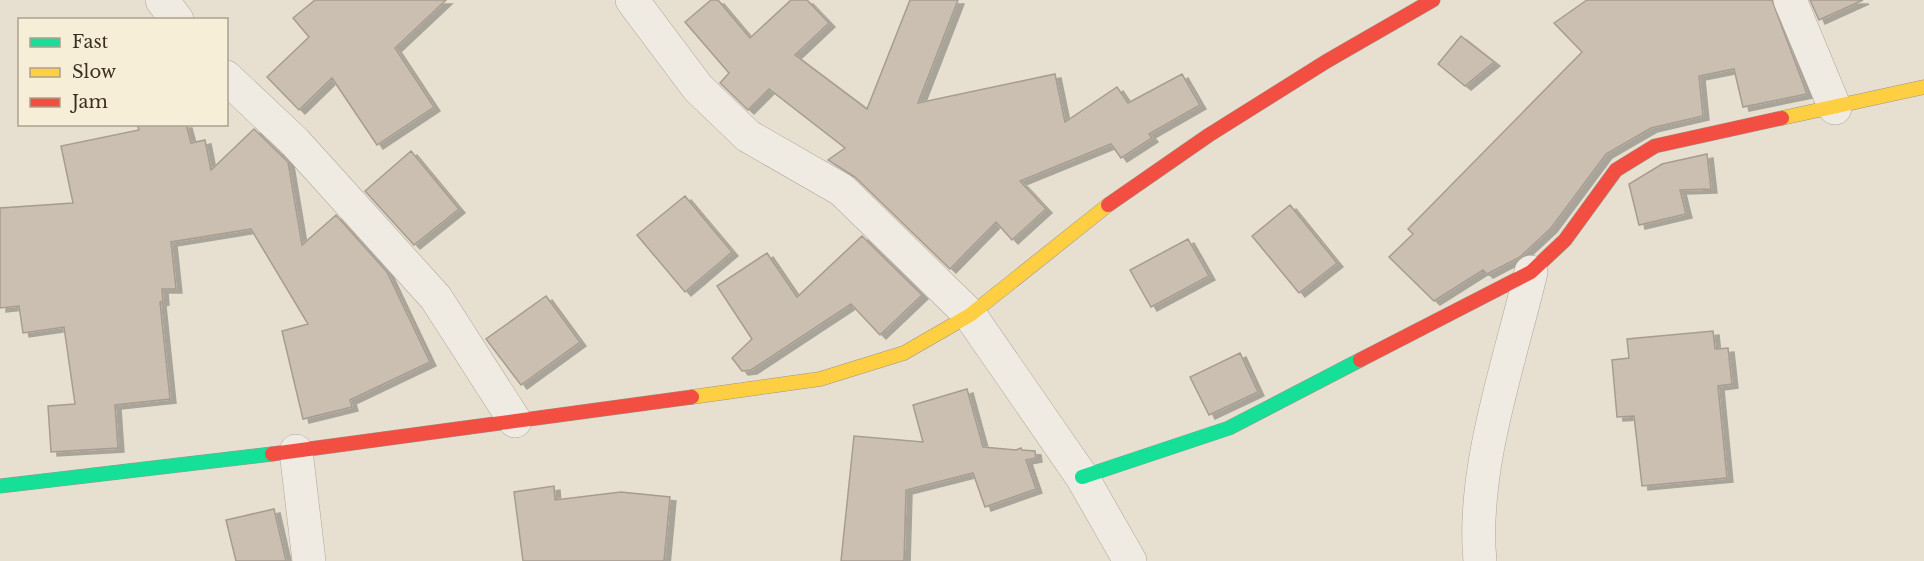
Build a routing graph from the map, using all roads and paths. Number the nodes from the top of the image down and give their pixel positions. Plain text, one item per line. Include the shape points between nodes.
1 (162, 0) edge
2 (632, 0) edge
3 (1433, 0) edge
4 (1790, 0) edge
5 (176, 18) edge
6 (228, 79) edge
7 (1924, 87) edge
8 (1835, 108) junction
9 (1531, 272) junction
10 (970, 315) junction
11 (515, 421) junction
12 (296, 451) junction
13 (1082, 477) junction
14 (0, 486) edge
15 (309, 561) edge
16 (1130, 561) edge
17 (1480, 561) edge

1 - 5 street
2 - 10 street via 698,88 748,135 842,190
3 - 10 street via 1199,142 1111,202
4 - 8 street
6 - 11 street via 295,142 436,298
7 - 8 street
8 - 9 street via 1655,146 1616,170 1565,240
9 - 13 street via 1229,428
9 - 17 street via 1487,454 1477,530
10 - 11 street via 904,353 820,379
10 - 13 street
11 - 12 street
12 - 14 street
12 - 15 street
13 - 16 street

